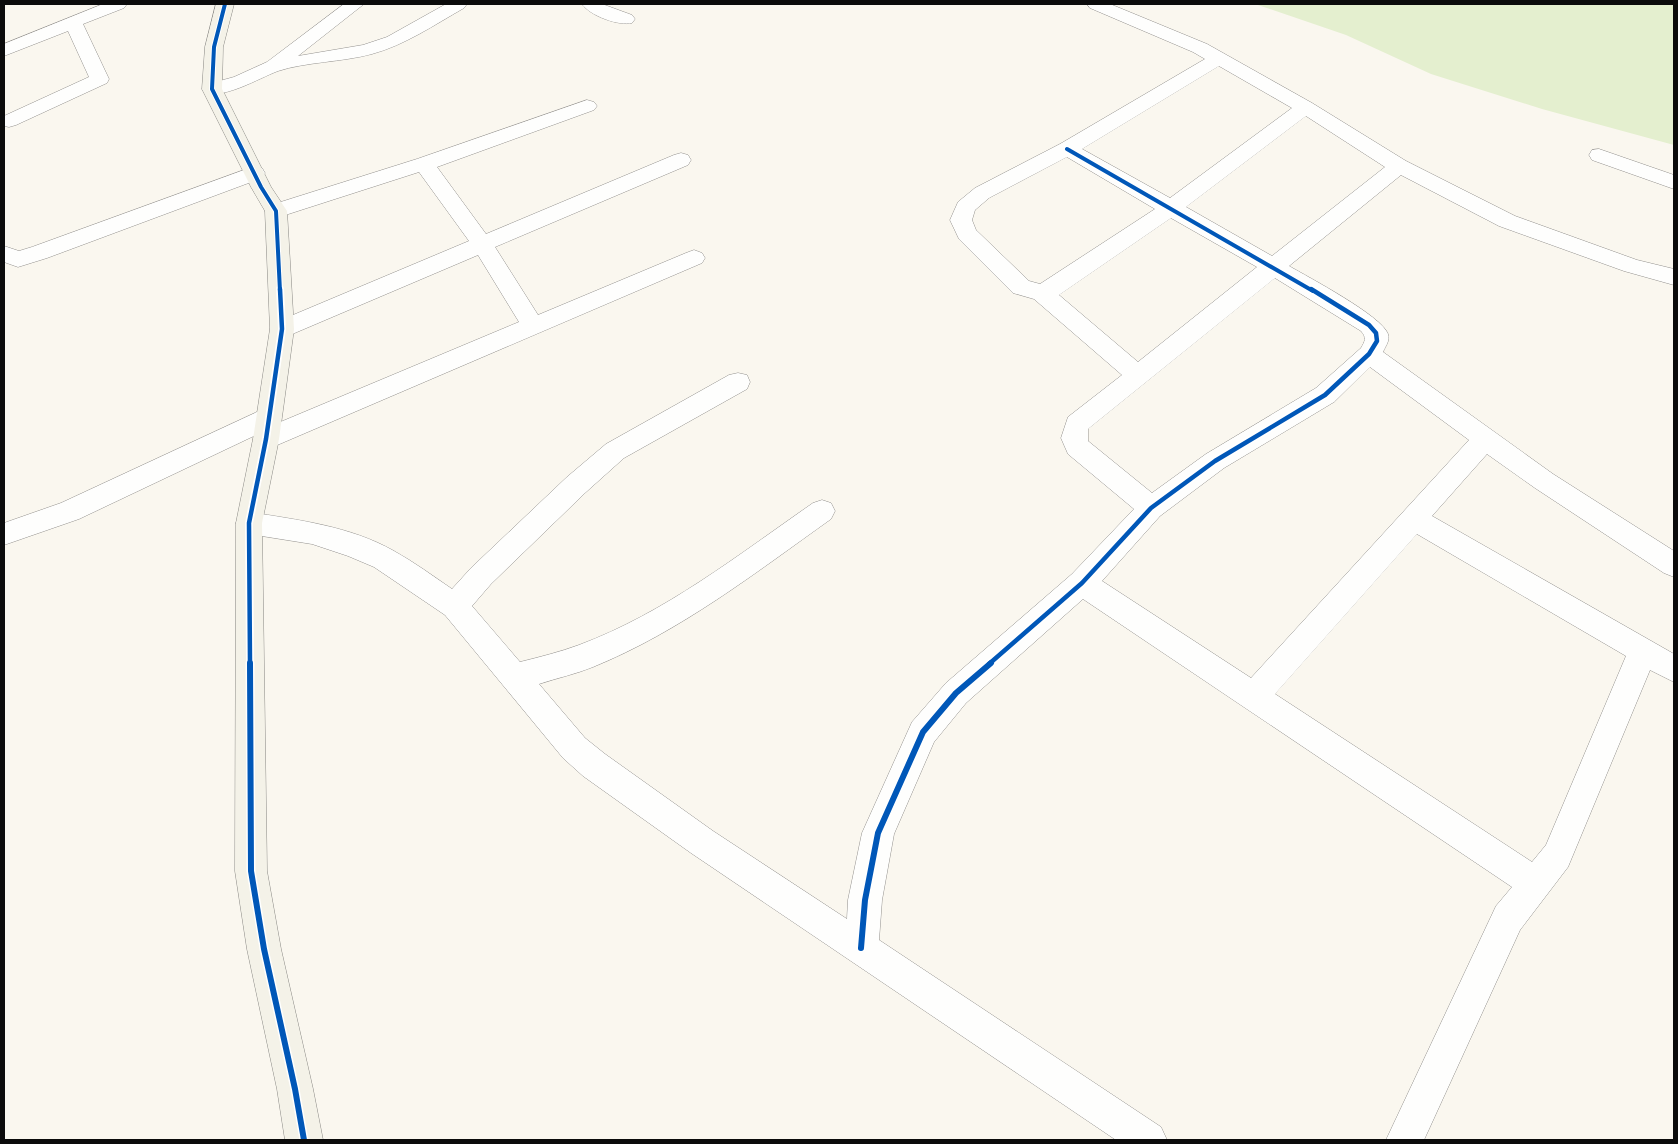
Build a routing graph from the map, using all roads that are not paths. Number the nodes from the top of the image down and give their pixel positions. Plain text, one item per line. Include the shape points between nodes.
1 (118, 4) edge
2 (225, 4) edge
3 (355, 4) edge
4 (458, 4) edge
5 (591, 4) edge
6 (1096, 4) edge
7 (626, 19) dead end
8 (73, 22) junction
9 (4, 50) edge
10 (1218, 59) junction
11 (274, 66) junction
12 (212, 89) junction
13 (587, 106) dead end
14 (1304, 107) junction
15 (9, 121) dead end
16 (1067, 149) junction
17 (1598, 155) dead end
18 (681, 160) dead end
19 (424, 164) junction
20 (1399, 166) junction
21 (255, 173) junction
22 (1674, 182) edge
23 (1171, 208) junction
24 (276, 211) junction
25 (482, 244) junction
26 (4, 254) edge
27 (694, 258) dead end
28 (1274, 267) junction
29 (1674, 277) edge
30 (1042, 293) junction
31 (533, 326) junction
32 (282, 329) junction
33 (1369, 354) junction
34 (1138, 375) junction
35 (738, 382) dead end
36 (267, 428) junction
37 (1485, 439) junction
38 (1151, 508) junction
39 (822, 511) dead end
40 (1413, 518) junction
41 (249, 523) junction
42 (4, 534) edge
43 (1674, 565) edge
44 (1082, 583) junction
45 (455, 606) junction
46 (1643, 651) junction
47 (1674, 669) edge
48 (516, 678) junction
49 (1253, 697) junction
50 (1535, 883) junction
51 (861, 948) junction
52 (304, 1140) edge
53 (1148, 1140) edge
54 (1405, 1140) edge

1 - 8 street
2 - 12 street via 214,47
3 - 11 street
4 - 11 street via 385,44
5 - 7 street
6 - 10 street via 1200,48
8 - 9 street
8 - 15 street via 100,79
10 - 14 street
10 - 16 street
11 - 12 street via 241,81
12 - 21 street
13 - 19 street
14 - 20 street
14 - 23 street
16 - 23 street
16 - 30 street via 982,193 965,208 962,220 967,234 1020,287
17 - 22 street
18 - 25 street
19 - 24 street
19 - 25 street
20 - 28 street
20 - 29 street via 1507,221 1632,266
21 - 24 street
21 - 26 street via 39,253 18,259
23 - 28 street
23 - 30 street
24 - 32 street
25 - 31 street
25 - 32 street
27 - 31 street
28 - 33 street via 1369,325 1376,333 1376,341
28 - 34 street
30 - 34 street
31 - 36 street
32 - 36 street
33 - 37 street
33 - 38 street via 1325,395 1215,461
34 - 38 street via 1077,424 1074,438 1077,447
35 - 45 street via 614,451 481,576
36 - 41 street
36 - 42 street via 70,511
37 - 40 street
37 - 43 street
38 - 44 street
39 - 48 street via 706,593 648,627 584,657
40 - 46 street
40 - 49 street
41 - 45 street via 312,534 355,546 384,559
41 - 52 street via 251,871
44 - 49 street
44 - 51 street via 956,693 923,732 878,833 865,900
45 - 48 street
46 - 47 street
46 - 50 street via 1557,856
48 - 51 street via 574,748 594,766
49 - 50 street
50 - 54 street via 1508,918
51 - 53 street

